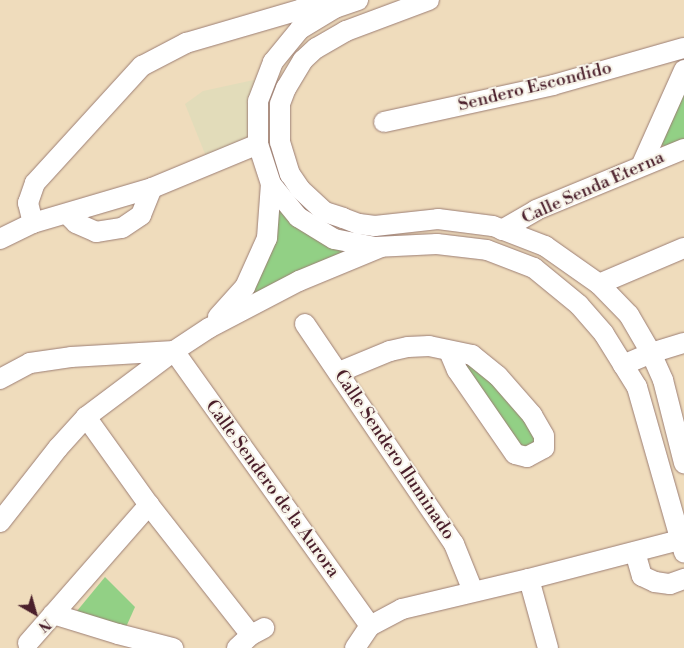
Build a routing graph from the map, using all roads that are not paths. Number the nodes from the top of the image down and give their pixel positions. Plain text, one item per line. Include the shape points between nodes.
1 (358, 0) edge
2 (429, 0) edge
3 (684, 48) edge
4 (684, 70) edge
5 (384, 122) dead end
6 (258, 144) junction
7 (684, 149) edge
8 (642, 164) junction
9 (271, 184) junction
10 (152, 188) junction
11 (68, 214) junction
12 (33, 223) junction
13 (502, 230) junction
14 (0, 239) edge
15 (381, 246) junction
16 (684, 248) edge
17 (599, 284) junction
18 (305, 324) dead end
19 (633, 324) junction
20 (209, 328) junction
21 (684, 343) edge
22 (610, 346) junction
23 (174, 351) junction
24 (449, 351) junction
25 (651, 353) junction
26 (623, 365) junction
27 (340, 372) junction
28 (0, 379) edge
29 (663, 380) junction
30 (637, 387) junction
31 (86, 417) junction
32 (681, 439) edge
33 (684, 463) edge
34 (149, 505) junction
35 (0, 522) edge
36 (683, 544) edge
37 (636, 552) junction
38 (529, 579) junction
39 (684, 579) edge
40 (473, 590) junction
41 (53, 614) junction
42 (370, 626) junction
43 (251, 637) edge
44 (28, 643) dead end
45 (173, 648) edge
46 (355, 648) edge
47 (548, 648) edge

1 - 6 street via 335,8 300,29 273,62 258,102
1 - 12 street via 302,9 186,43 142,66 35,183 28,203
2 - 13 street via 346,31 316,48 303,60 280,104 280,142 290,174 300,190 325,212 359,224 376,226 438,219
3 - 5 street, Sendero Escondido via 553,85
4 - 8 street
6 - 9 street
6 - 10 street
7 - 8 street, Calle Senda Eterna
8 - 13 street, Calle Senda Eterna via 536,210
9 - 15 street via 298,217 334,239
9 - 20 street via 267,238 245,287
10 - 11 street
10 - 11 street via 141,215 122,228 96,232 76,223
11 - 12 street
12 - 14 street
13 - 17 street via 545,246
15 - 20 street via 299,281
15 - 22 street via 437,244 487,250 534,268 579,306 604,334
16 - 17 street
17 - 19 street
18 - 27 street, Calle Sendero Iluminado
19 - 22 street via 630,348 624,350
19 - 25 street
20 - 23 street
21 - 25 street
22 - 26 street
23 - 28 street via 71,357 30,363
23 - 31 street
23 - 42 street, Calle Sendero de la Aurora
24 - 24 street via 457,370 515,454 526,458 544,448 544,436 535,420 498,376 472,356
24 - 27 street via 429,346 390,351
25 - 26 street
25 - 29 street
26 - 30 street
27 - 40 street, Calle Sendero Iluminado via 454,544
29 - 30 street via 645,366 638,369
29 - 32 street
30 - 36 street
31 - 34 street
31 - 35 street
32 - 33 street
34 - 41 street
34 - 43 street
36 - 37 street
37 - 38 street
37 - 39 street via 642,576 670,584
38 - 40 street
38 - 47 street
40 - 42 street via 402,609
41 - 44 street
41 - 45 street
42 - 46 street

